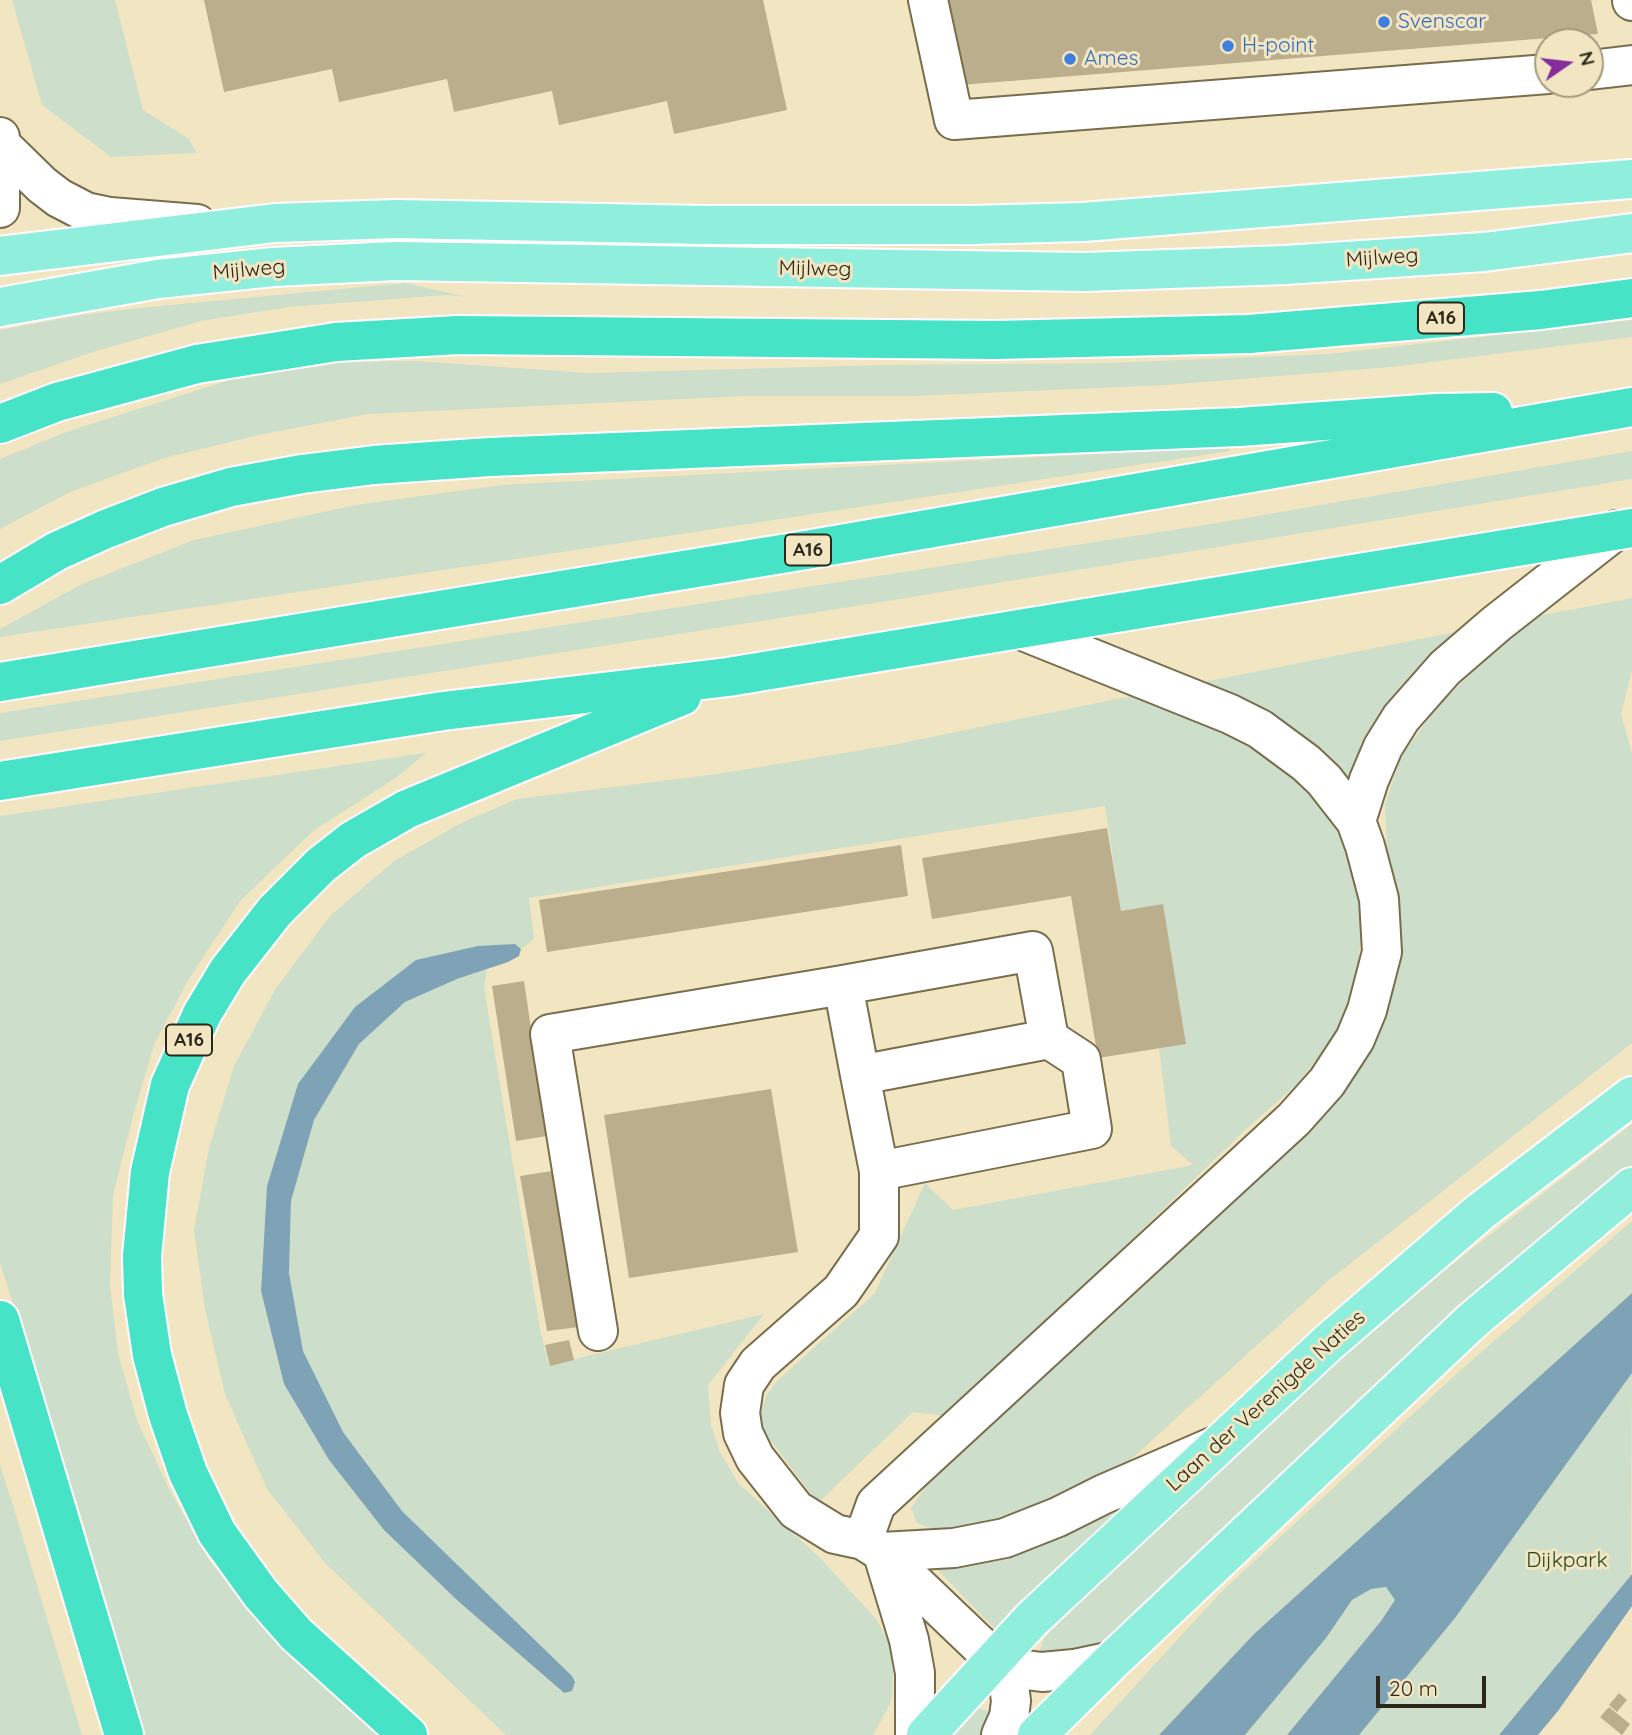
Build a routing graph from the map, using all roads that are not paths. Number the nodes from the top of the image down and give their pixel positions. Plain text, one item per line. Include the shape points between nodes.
1 (928, 0) edge
2 (1632, 65) edge
3 (1604, 68) edge
4 (1534, 75) edge
5 (1, 141) edge
6 (1632, 178) edge
7 (0, 208) edge
8 (237, 228) junction
9 (1632, 233) edge
10 (0, 257) edge
11 (1632, 298) edge
12 (0, 307) edge
13 (1623, 408) edge
14 (0, 424) edge
15 (1624, 529) edge
16 (0, 585) edge
17 (1021, 630) junction
18 (728, 677) junction
19 (0, 681) edge
20 (0, 781) edge
21 (1356, 821) junction
22 (843, 985) junction
23 (1049, 1039) junction
24 (860, 1075) junction
25 (1632, 1096) edge
26 (879, 1171) junction
27 (1632, 1187) edge
28 (0, 1320) edge
29 (598, 1331) dead end
30 (1215, 1446) junction
31 (872, 1546) junction
32 (994, 1659) junction
33 (1112, 1661) junction
34 (124, 1735) edge
35 (408, 1735) edge
36 (915, 1735) edge
37 (926, 1735) edge
38 (1001, 1735) edge
39 (1037, 1735) edge

1 - 4 street via 954,120
2 - 3 street
5 - 7 street
5 - 8 street via 42,186 86,212
6 - 8 main road, Mijlweg via 1083,222 748,225 396,219
8 - 10 main road, Mijlweg
9 - 12 main road, Mijlweg via 1484,252 1084,272 382,262 158,279
11 - 14 highway, A16 via 1249,334 996,340 458,335 335,342 197,364 57,402
13 - 16 highway, A16 via 374,465 231,488 163,507 57,551
13 - 19 highway, A16 via 826,547
15 - 17 highway, A16
15 - 21 street via 1472,643 1423,692 1383,747
17 - 18 highway, A16
17 - 21 street via 1260,729 1306,763
18 - 20 highway, A16 via 443,712
18 - 35 highway, A16 via 441,794 354,840 275,911 228,971 202,1014 170,1085 150,1172 143,1294 152,1355 188,1474 217,1532 261,1594 296,1634
21 - 31 street via 1379,899 1382,951 1363,1020 1327,1082 1294,1119 876,1504
22 - 23 street via 1033,951
22 - 24 street
22 - 29 street via 550,1034
23 - 24 street
23 - 26 street via 1081,1060 1092,1129
24 - 26 street
25 - 30 main road, Laan der Verenigde Naties via 1480,1212
26 - 31 street via 879,1236 841,1291 758,1364 744,1385 740,1413 755,1458 796,1510 835,1534
27 - 33 main road via 1473,1320
28 - 34 highway
30 - 31 street via 1005,1538 954,1548
30 - 32 main road, Laan der Verenigde Naties
31 - 32 street
31 - 36 street via 909,1640
32 - 33 street via 1042,1672
32 - 37 main road, Laan der Verenigde Naties
32 - 38 street via 1009,1685 1011,1701
33 - 39 main road

